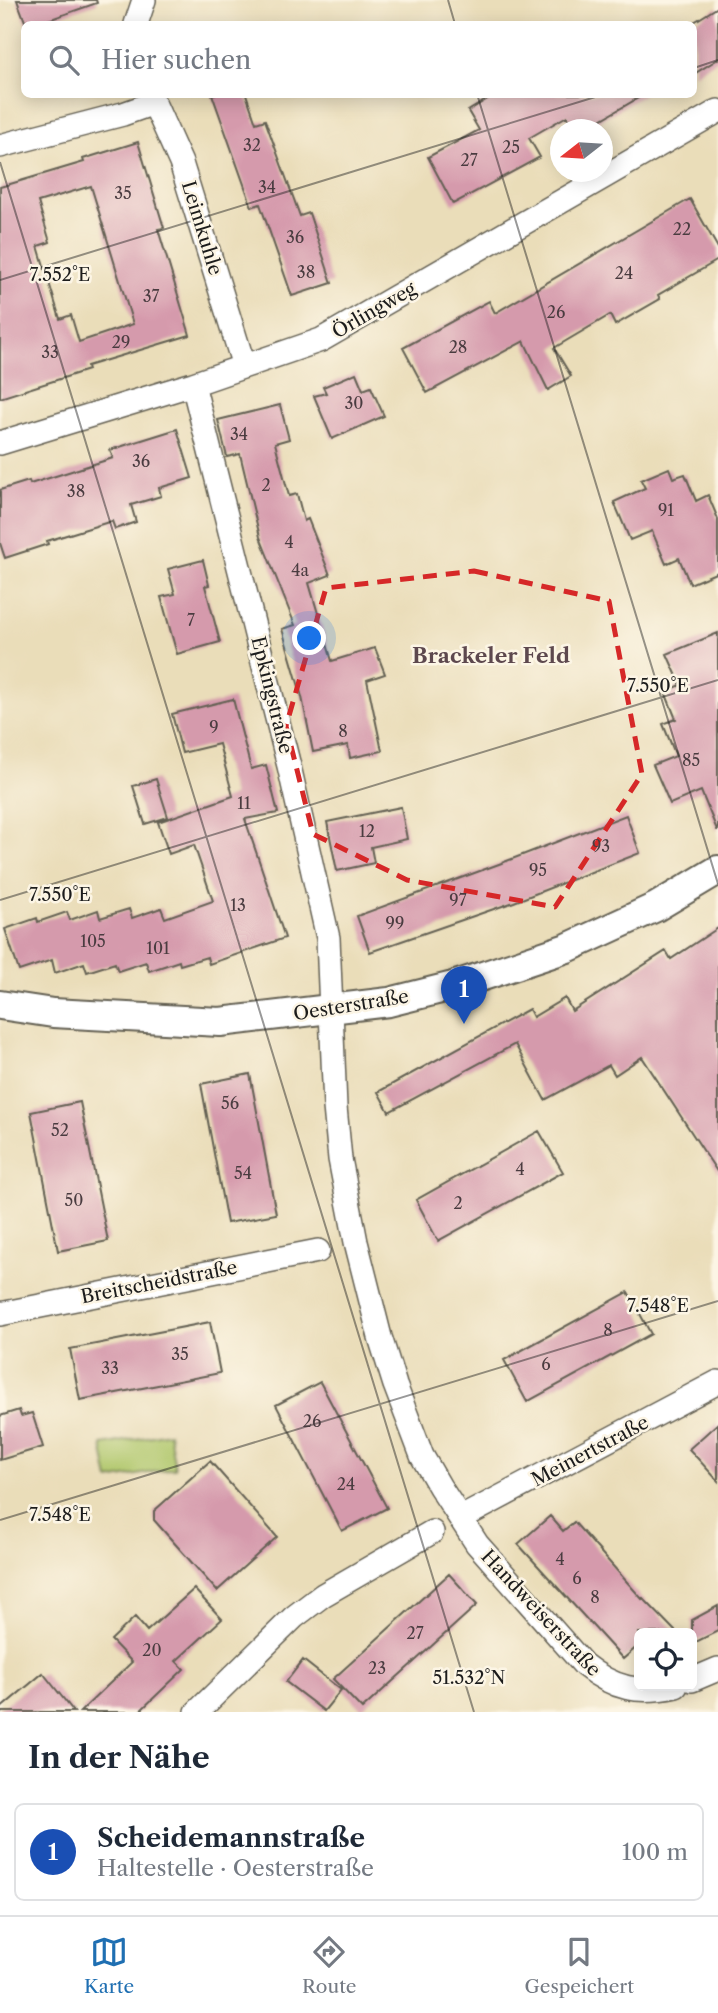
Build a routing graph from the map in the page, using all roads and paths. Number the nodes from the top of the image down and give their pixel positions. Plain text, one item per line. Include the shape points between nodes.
1 (144, 0) edge
2 (137, 21) edge
3 (152, 99) edge
4 (718, 111) edge
5 (0, 146) edge
6 (244, 366) junction
7 (193, 384) junction
8 (0, 443) edge
9 (718, 870) edge
10 (0, 1005) edge
11 (332, 1010) junction
12 (318, 1251) dead end
13 (0, 1314) edge
14 (718, 1381) edge
15 (461, 1518) junction
16 (432, 1532) dead end
17 (718, 1668) edge
18 (697, 1678) edge
19 (634, 1689) edge
20 (197, 1712) edge

1 - 2 street
3 - 5 street via 123,114
3 - 6 street, Leimkuhle via 181,163
4 - 6 street, Örlingweg via 321,340
6 - 7 street, Örlingweg
7 - 8 street, Örlingweg
7 - 11 street, Epkingstraße via 328,938
9 - 11 street, Oesterstraße via 656,907 568,948 453,986
10 - 11 street, Oesterstraße via 53,1013 220,1022
11 - 15 street, Epkingstraße via 340,1160 366,1284 395,1385 422,1456
12 - 13 street, Breitscheidstraße
14 - 15 street, Meinertstraße
15 - 19 street, Handweiserstraße via 477,1544 584,1665 604,1681
16 - 20 street via 323,1595
17 - 18 street

